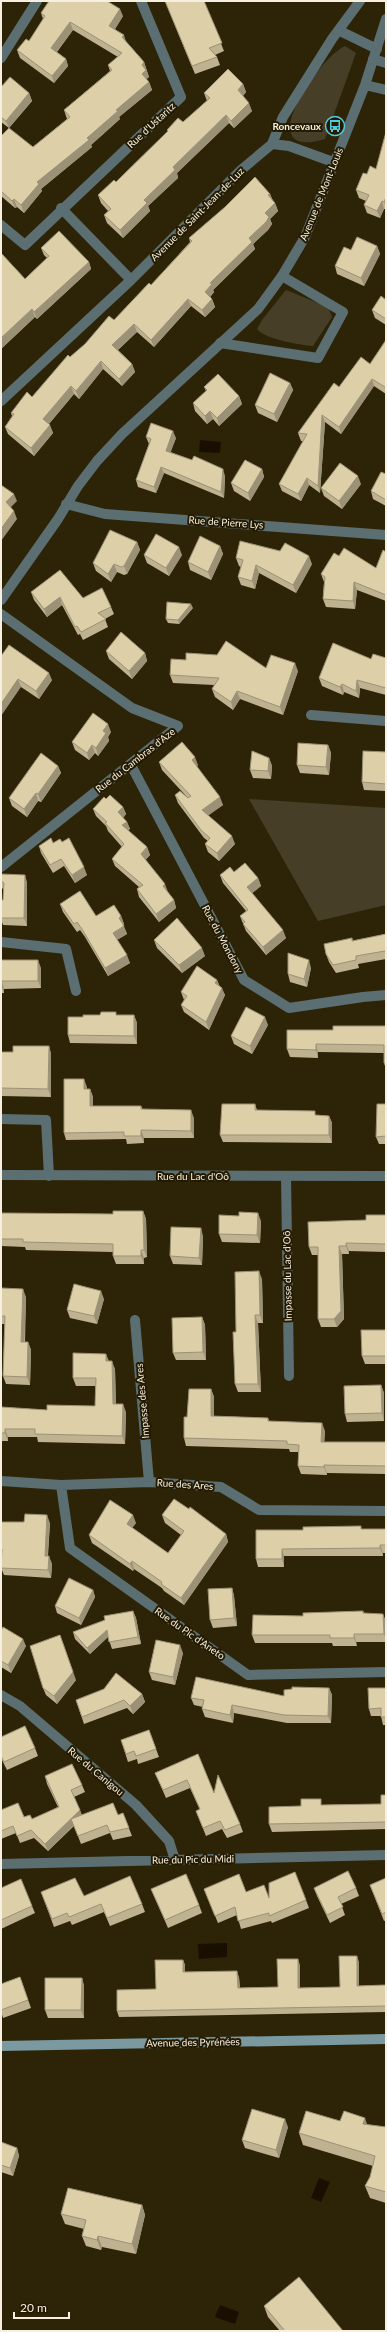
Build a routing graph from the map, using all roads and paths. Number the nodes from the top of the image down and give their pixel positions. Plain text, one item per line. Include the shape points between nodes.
1 (37, 1) edge
2 (141, 1) edge
3 (360, 1) edge
4 (386, 19) edge
5 (340, 30) junction
6 (377, 49) junction
7 (1, 58) edge
8 (373, 59) junction
9 (386, 63) edge
10 (365, 85) junction
11 (386, 90) edge
12 (272, 144) junction
13 (333, 162) junction
14 (61, 208) junction
15 (1, 225) edge
16 (282, 276) junction
17 (131, 280) junction
18 (220, 343) junction
19 (1, 401) edge
20 (66, 504) junction
21 (386, 535) edge
22 (1, 600) edge
23 (1, 614) edge
24 (311, 715) dead end
25 (386, 721) edge
26 (131, 765) junction
27 (1, 867) edge
28 (1, 942) edge
29 (76, 992) dead end
30 (386, 995) edge
31 (1, 1119) edge
32 (1, 1175) edge
33 (49, 1176) junction
34 (286, 1176) junction
35 (386, 1176) edge
36 (135, 1320) dead end
37 (289, 1376) dead end
38 (1, 1481) edge
39 (149, 1482) junction
40 (61, 1485) junction
41 (386, 1511) edge
42 (386, 1672) edge
43 (1, 1695) edge
44 (386, 1855) edge
45 (175, 1860) junction
46 (1, 1864) edge
47 (386, 2039) edge
48 (1, 2046) edge

1 - 7 street
2 - 14 street, Rue d'Ustaritz via 181,97
3 - 5 street, Avenue de Saint-Jean-de-Luz
4 - 6 street, Avenue de Mont-Louis
5 - 6 street
5 - 12 street, Avenue de Saint-Jean-de-Luz via 283,117
6 - 8 street, Avenue de Mont-Louis
8 - 9 street
8 - 10 street, Avenue de Mont-Louis
10 - 11 street
10 - 13 street, Avenue de Mont-Louis
12 - 13 street via 289,146
12 - 17 street, Avenue de Saint-Jean-de-Luz via 241,170
13 - 16 street, Avenue de Mont-Louis via 305,237
14 - 15 street, Rue d'Ustaritz via 25,245
14 - 17 street
16 - 18 street, Avenue de Mont-Louis via 258,309
16 - 18 street via 343,312 318,358
17 - 19 street, Avenue de Saint-Jean-de-Luz
18 - 20 street, Avenue de Mont-Louis via 122,434
20 - 21 street, Rue de Pierre Lys via 105,514
20 - 22 street, Avenue de Mont-Louis
23 - 26 street, Rue du Cambras d'Aze via 132,708 178,726
24 - 25 street
26 - 27 street, Rue du Cambras d'Aze
26 - 30 street, Rue du Mondony via 244,980 289,1008
28 - 29 street via 66,949
31 - 33 street via 46,1120
32 - 33 street, Rue du Lac d'Oô
33 - 34 street, Rue du Lac d'Oô
34 - 35 street, Rue du Lac d'Oô
34 - 37 street, Impasse du Lac d'Oô
36 - 39 street, Impasse des Ares
38 - 40 street, Rue des Ares
39 - 40 street, Rue des Ares
39 - 41 street, Rue des Ares via 221,1487 259,1510
40 - 42 street, Rue du Pic d'Aneto via 70,1548 248,1674
43 - 45 street, Rue du Canigou via 20,1706 136,1805 169,1841
44 - 45 street, Rue du Pic du Midi
45 - 46 street, Rue du Pic du Midi
47 - 48 main road, Avenue des Pyrénées

